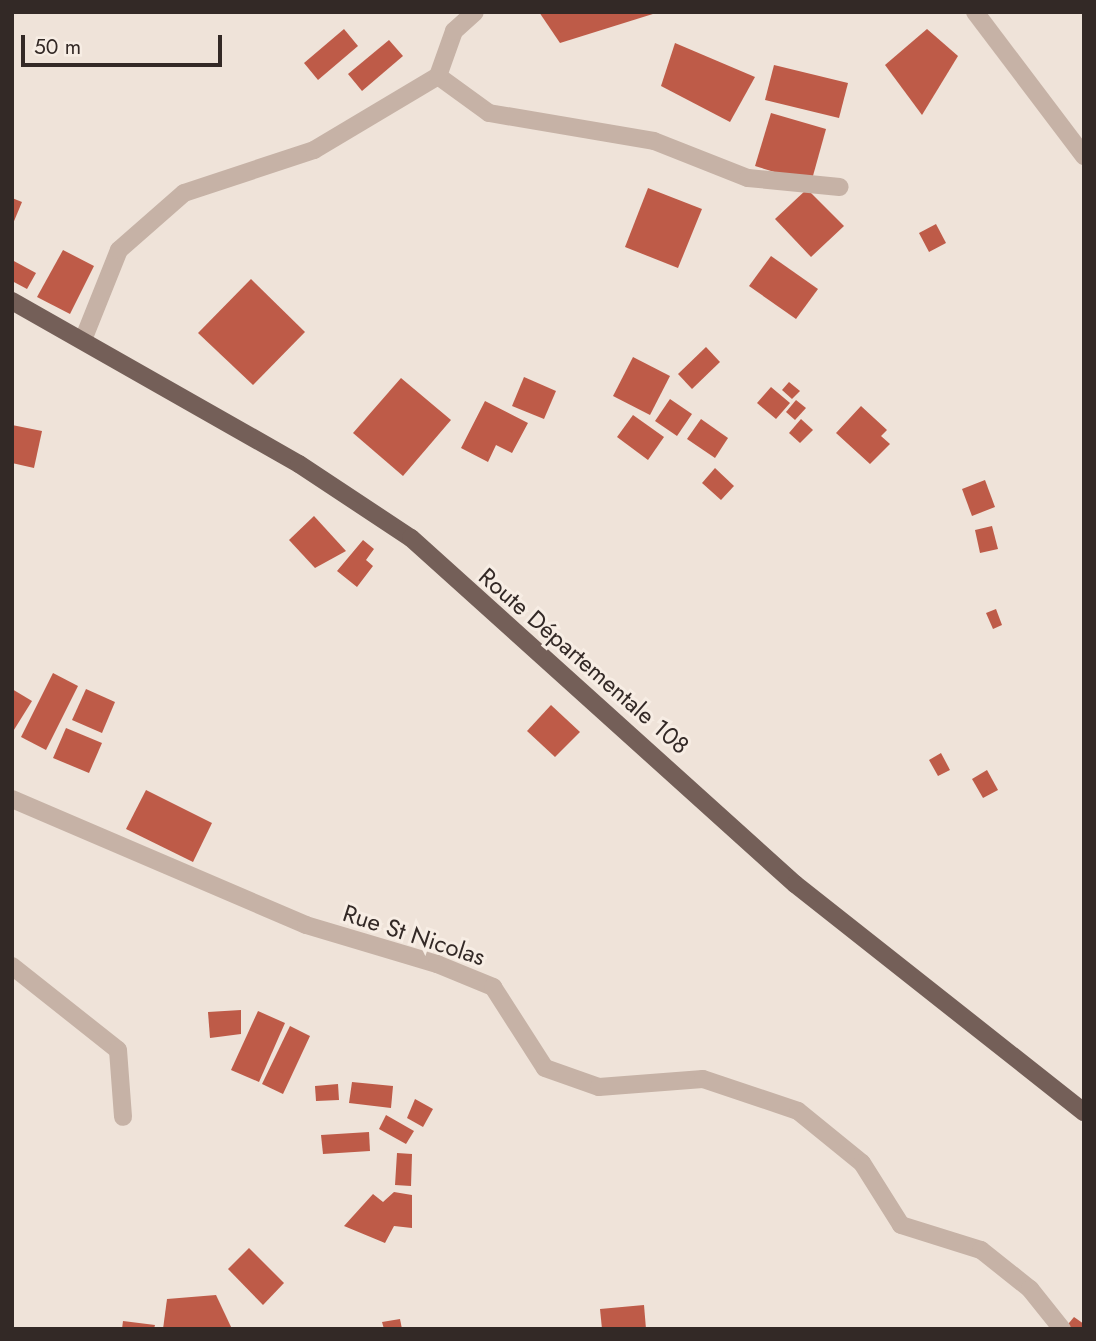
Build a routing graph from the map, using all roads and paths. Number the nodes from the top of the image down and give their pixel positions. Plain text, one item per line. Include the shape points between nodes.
1 (475, 12) edge
2 (975, 12) edge
3 (438, 75) junction
4 (1084, 156) edge
5 (840, 187) dead end
6 (12, 302) edge
7 (83, 340) junction
8 (12, 799) edge
9 (12, 966) edge
10 (1084, 1112) edge
11 (123, 1117) dead end
12 (1062, 1329) edge

1 - 3 street via 454,32
2 - 4 street
3 - 5 street via 489,113 654,141 748,178
3 - 7 street via 314,150 184,193 119,250
6 - 7 main road, Route Départementale 108
7 - 10 main road, Route Départementale 108 via 299,464 411,538 795,884
8 - 12 street, Rue St Nicolas via 306,925 493,987 545,1068 599,1087 703,1079 798,1111 862,1163 901,1225 981,1250 1030,1289
9 - 11 street via 118,1050

